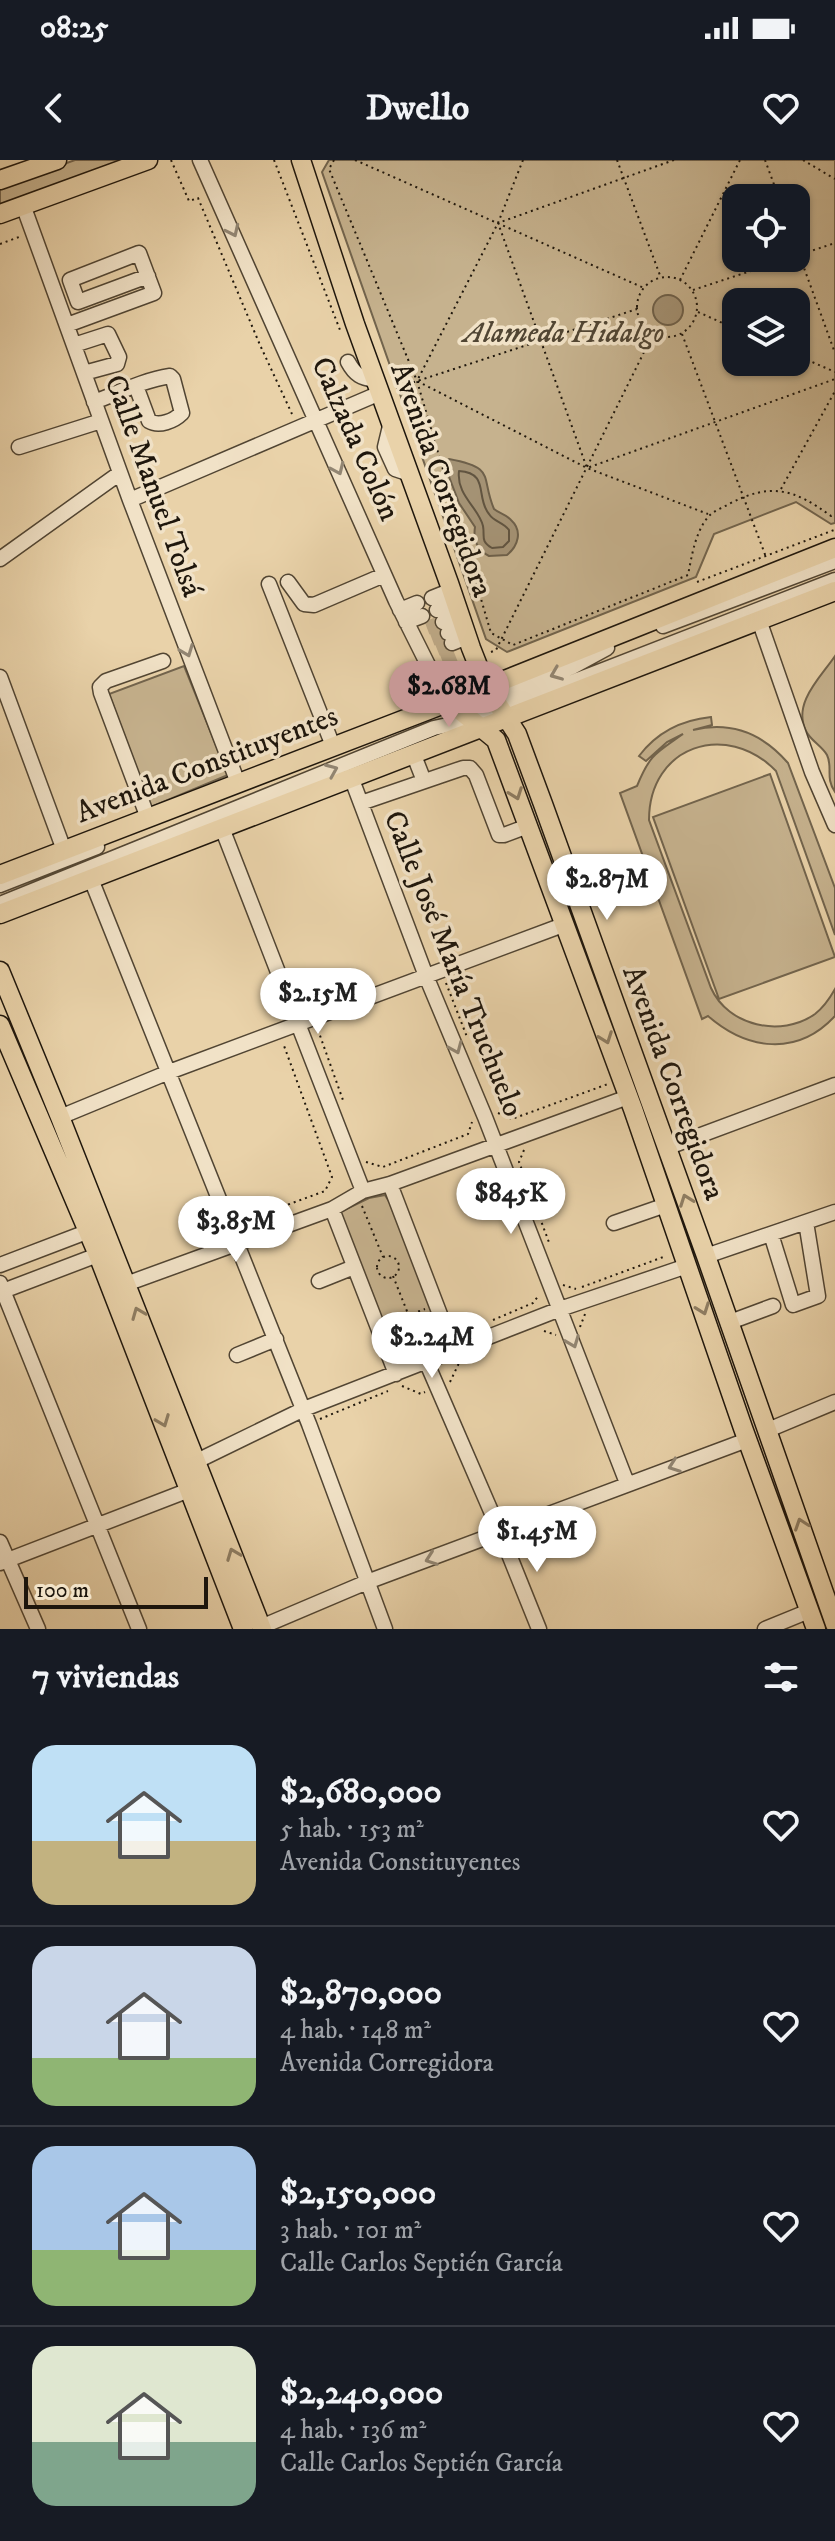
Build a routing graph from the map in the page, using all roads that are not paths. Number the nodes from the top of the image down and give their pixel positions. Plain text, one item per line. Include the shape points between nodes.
1 (57, 160) edge
2 (148, 160) edge
3 (200, 160) edge
4 (301, 160) edge
5 (0, 180) edge
6 (23, 205) junction
7 (0, 214) edge
8 (148, 276) junction
9 (67, 325) junction
10 (74, 345) junction
11 (348, 362) dead end
12 (84, 373) junction
13 (136, 386) dead end
14 (377, 386) junction
15 (94, 402) junction
16 (316, 419) junction
17 (101, 421) junction
18 (19, 447) dead end
19 (120, 473) junction
20 (130, 500) junction
21 (834, 539) edge
22 (0, 559) edge
23 (835, 561) edge
24 (384, 575) junction
25 (835, 580) edge
26 (288, 582) dead end
27 (269, 584) dead end
28 (835, 591) edge
29 (759, 620) junction
30 (163, 661) dead end
31 (0, 677) edge
32 (497, 702) junction
33 (465, 714) junction
34 (333, 746) junction
35 (413, 753) junction
36 (351, 777) junction
37 (424, 781) junction
38 (238, 783) junction
39 (361, 803) junction
40 (148, 818) junction
41 (835, 825) edge
42 (528, 826) junction
43 (222, 828) junction
44 (64, 850) junction
45 (0, 875) edge
46 (91, 879) junction
47 (0, 885) edge
48 (0, 904) edge
49 (0, 914) edge
50 (563, 925) junction
51 (0, 971) edge
52 (426, 976) junction
53 (297, 1023) junction
54 (0, 1025) edge
55 (32, 1049) junction
56 (14, 1057) junction
57 (169, 1072) junction
58 (835, 1085) edge
59 (624, 1088) junction
60 (60, 1117) junction
61 (496, 1145) junction
62 (666, 1148) junction
63 (390, 1184) junction
64 (360, 1192) junction
65 (666, 1205) junction
66 (332, 1209) junction
67 (835, 1212) edge
68 (806, 1222) junction
69 (614, 1223) dead end
70 (94, 1229) junction
71 (771, 1234) junction
72 (238, 1243) junction
73 (105, 1252) junction
74 (706, 1256) junction
75 (0, 1265) edge
76 (687, 1266) junction
77 (354, 1267) junction
78 (319, 1281) dead end
79 (126, 1284) junction
80 (2, 1287) edge
81 (773, 1306) dead end
82 (560, 1309) junction
83 (730, 1322) junction
84 (16, 1325) junction
85 (1, 1331) edge
86 (276, 1339) junction
87 (454, 1351) junction
88 (237, 1355) dead end
89 (426, 1361) junction
90 (396, 1374) junction
91 (835, 1402) edge
92 (304, 1409) junction
93 (768, 1430) junction
94 (747, 1440) junction
95 (194, 1477) junction
96 (627, 1483) junction
97 (97, 1526) junction
98 (500, 1532) junction
99 (0, 1542) edge
100 (4, 1562) edge
101 (367, 1582) junction
102 (812, 1620) edge
103 (835, 1624) edge
104 (256, 1628) edge
105 (38, 1629) edge
106 (139, 1629) edge
107 (385, 1629) edge
108 (539, 1629) edge
109 (765, 1629) edge

1 - 5 main road
2 - 6 main road
3 -> 16 street, Calzada Colón
4 - 14 main road, Avenida Corregidora
6 - 7 main road
6 - 9 street, Calle Manuel Tolsá
8 - 8 street via 139,253 70,280 78,302
8 - 9 street via 154,293
9 - 10 street, Calle Manuel Tolsá
10 - 12 street, Calle Manuel Tolsá
10 - 12 street via 108,334 119,357 117,364
11 - 14 street via 354,373
12 - 15 street, Calle Manuel Tolsá
13 - 15 street
14 - 16 street
14 - 32 main road, Avenida Corregidora via 410,474 453,623
15 - 17 street, Calle Manuel Tolsá
16 - 20 street
16 -> 24 street, Calzada Colón
17 - 18 street
17 - 19 street, Calle Manuel Tolsá
19 - 20 street, Calle Manuel Tolsá
19 - 22 street
20 -> 38 street, Calle Manuel Tolsá
21 - 32 main road, Avenida Constituyentes
23 -> 32 street via 597,651
24 - 26 street via 314,605 304,604
24 - 33 street, Calzada Colón via 422,636 435,679
25 - 32 street
27 - 34 street
28 - 29 main road, Avenida Constituyentes
29 - 32 main road, Avenida Constituyentes
29 - 41 street
30 - 40 street via 100,687
31 - 44 street
32 - 33 main road, Avenida Constituyentes
32 - 33 main road, Avenida Constituyentes
32 - 62 main road, Avenida Corregidora via 517,734
33 - 34 main road, Avenida Constituyentes
33 - 35 main road, Avenida Constituyentes
33 -> 42 main road, Avenida Corregidora via 496,740
33 - 47 street via 429,716
48 -> 33 street
34 - 38 main road, Avenida Constituyentes
35 - 36 main road, Avenida Constituyentes
35 - 37 street
36 - 39 street, Calle José María Truchuelo
36 - 43 main road, Avenida Constituyentes
37 - 39 street
37 - 42 street via 470,768 499,835
38 - 40 main road, Avenida Constituyentes
39 - 52 street, Calle José María Truchuelo
40 - 44 main road, Avenida Constituyentes
42 - 50 main road, Avenida Corregidora
43 - 46 main road, Avenida Constituyentes
43 - 53 street
44 - 45 main road, Avenida Constituyentes
46 - 49 main road, Avenida Constituyentes
46 - 57 street
50 - 52 street
50 -> 59 main road, Avenida Corregidora
51 - 55 main road
52 - 53 street
52 -> 61 street, Calle José María Truchuelo
53 - 57 street
53 - 64 street
54 - 56 main road
55 - 56 street
55 - 60 main road
56 - 70 main road
57 - 60 street
57 - 72 street
58 - 62 street
59 - 61 street
59 - 65 main road, Avenida Corregidora
60 - 70 main road
61 - 63 street
61 - 82 street, Calle José María Truchuelo
74 -> 62 main road, Avenida Corregidora
63 - 64 street
63 - 87 street
64 - 66 street
65 - 69 street
65 - 76 main road, Avenida Corregidora
66 - 72 street
66 - 77 street
67 - 68 street
68 - 71 street
68 - 71 street via 818,1296 793,1305
70 - 73 main road
70 - 75 street
71 - 74 street
72 - 79 street
72 - 86 street
73 - 79 main road
73 - 80 street
73 -> 95 main road
74 - 83 main road, Avenida Corregidora
76 - 82 street
76 -> 94 main road, Avenida Corregidora
77 - 78 street
77 - 90 street
95 -> 79 main road
80 - 84 street
81 - 83 street
82 - 87 street
82 -> 96 street, Calle José María Truchuelo
83 - 93 main road, Avenida Corregidora
84 - 85 street
84 - 97 street
86 - 88 street
86 - 92 street
87 - 89 street
89 - 90 street
89 - 98 street
90 - 92 street
91 - 93 street
92 - 95 street
92 - 101 street
103 -> 93 main road, Avenida Corregidora
94 -> 96 street
94 - 102 main road, Avenida Corregidora
95 - 97 street
95 - 104 main road
96 - 98 street
97 - 100 street
97 - 106 street
98 -> 101 street
98 - 108 street
99 - 100 street
100 - 105 street
101 - 104 street
101 - 107 street
102 - 109 street

